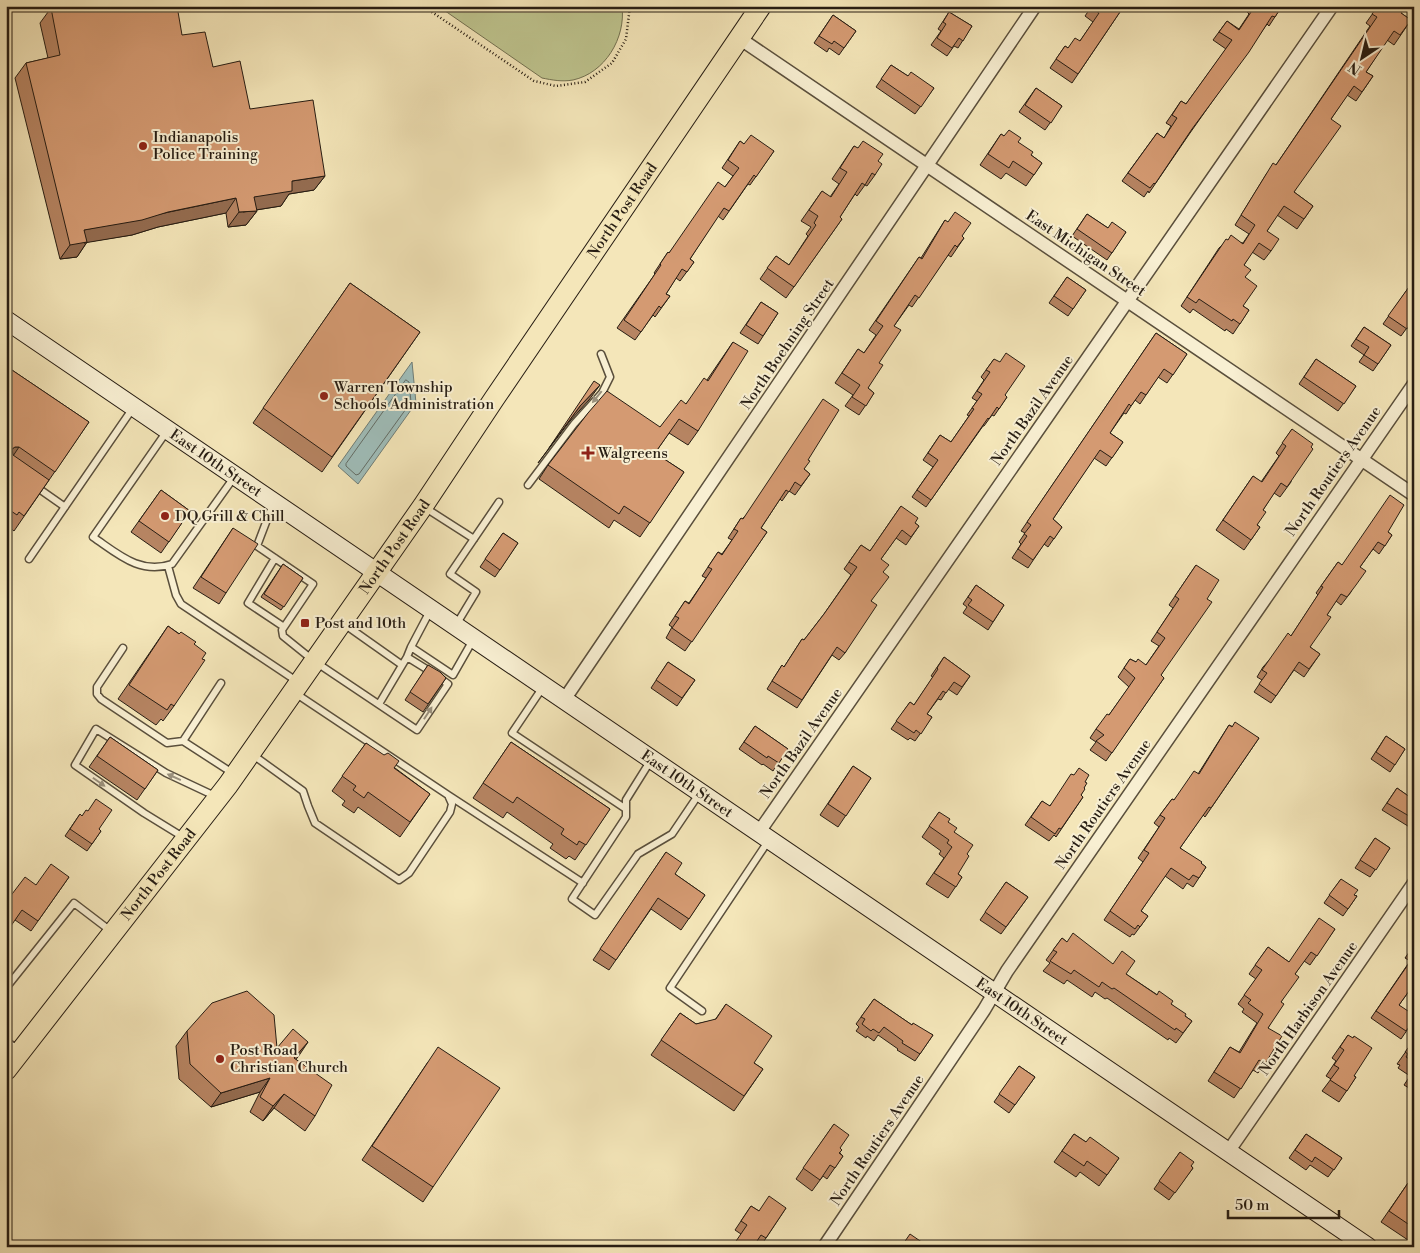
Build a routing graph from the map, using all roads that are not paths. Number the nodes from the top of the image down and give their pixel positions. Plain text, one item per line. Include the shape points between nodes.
1 (761, 6) edge
2 (1035, 6) edge
3 (1332, 6) edge
4 (739, 38) junction
5 (928, 165) junction
6 (1128, 301) junction
7 (6, 320) edge
8 (601, 354) dead end
9 (1414, 384) edge
10 (134, 407) junction
11 (168, 430) junction
12 (1361, 460) junction
13 (235, 476) junction
14 (28, 481) edge
15 (528, 485) dead end
16 (1414, 495) edge
17 (274, 502) junction
18 (499, 502) dead end
19 (423, 506) junction
20 (65, 507) junction
21 (474, 540) junction
22 (275, 558) junction
23 (29, 559) dead end
24 (168, 566) junction
25 (376, 572) junction
26 (431, 610) junction
27 (341, 622) junction
28 (455, 626) junction
29 (284, 627) junction
30 (474, 639) junction
31 (411, 647) junction
32 (123, 648) dead end
33 (407, 657) junction
34 (314, 661) junction
35 (402, 665) junction
36 (428, 670) edge
37 (453, 675) junction
38 (440, 678) edge
39 (222, 683) dead end
40 (448, 684) junction
41 (543, 686) junction
42 (296, 687) junction
43 (564, 700) junction
44 (379, 704) junction
45 (184, 741) junction
46 (250, 753) junction
47 (652, 760) junction
48 (235, 775) junction
49 (700, 793) junction
50 (448, 794) junction
51 (218, 797) junction
52 (626, 809) junction
53 (764, 836) junction
54 (186, 839) junction
55 (583, 883) junction
56 (1414, 883) edge
57 (113, 932) junction
58 (6, 988) edge
59 (995, 992) junction
60 (702, 1011) dead end
61 (12, 1049) edge
62 (6, 1070) edge
63 (1228, 1152) junction
64 (824, 1247) edge
65 (1368, 1247) edge

1 - 4 main road, North Post Road
2 - 5 street, North Boehning Street
3 - 6 street, North Bazil Avenue
4 - 5 street, East Michigan Street
4 - 19 main road, North Post Road
5 - 6 street, East Michigan Street
5 - 43 street, North Boehning Street
6 - 12 street, East Michigan Street
6 - 53 street, North Bazil Avenue
7 - 10 main road, East 10th Street
8 -> 15 lane via 610,377 602,393
9 - 12 street, North Routiers Avenue
10 - 11 main road, East 10th Street
10 - 20 lane
11 - 13 main road, East 10th Street
11 - 24 lane via 93,537 129,562
12 - 16 street, East Michigan Street
12 - 59 street, North Routiers Avenue
13 - 17 main road, East 10th Street
13 - 24 lane
14 - 20 lane
17 - 22 lane via 257,546
17 - 25 main road, East 10th Street
18 - 21 lane
19 - 21 lane
19 - 25 main road, North Post Road
20 - 23 lane
21 - 28 lane via 450,574 476,592
22 - 29 lane via 248,603
22 - 29 lane via 314,584
24 - 42 lane via 181,604
25 - 26 main road, East 10th Street
25 - 27 main road, North Post Road
26 - 28 main road, East 10th Street
26 - 31 lane
27 - 34 main road, North Post Road
27 - 35 lane
28 - 30 main road, East 10th Street
29 - 34 lane via 283,636
30 - 37 lane
30 - 41 main road, East 10th Street
31 - 33 lane
31 - 37 lane
32 - 45 lane via 97,687 97,694 167,743
33 - 35 lane
33 - 36 lane
34 - 42 main road, North Post Road
34 - 44 lane
35 - 44 lane
37 - 40 lane
38 - 40 lane
39 - 45 lane
44 -> 40 lane via 417,730
41 - 43 main road, East 10th Street
41 - 52 lane via 512,733
42 - 46 main road, North Post Road
42 - 50 lane
43 - 47 main road, East 10th Street
45 - 48 lane
46 - 48 main road, North Post Road
46 - 50 lane via 303,790 315,823 399,880 409,873 450,812 452,804
47 - 49 main road, East 10th Street
47 - 52 lane via 626,800
48 - 51 main road, North Post Road
49 - 53 main road, East 10th Street
49 - 55 lane via 672,834 638,854 595,915 572,899
50 - 55 lane
51 - 54 main road, North Post Road
51 -> 54 lane via 166,773 96,729 75,765
52 - 55 lane via 626,817
53 - 59 main road, East 10th Street
53 - 60 lane via 670,988
54 - 57 main road, North Post Road
56 - 63 street, North Harbison Avenue
57 - 58 lane via 74,903
57 - 61 main road, North Post Road
59 - 63 main road, East 10th Street
59 - 64 street, North Routiers Avenue
61 - 62 main road, North Post Road
63 - 65 main road, East 10th Street

